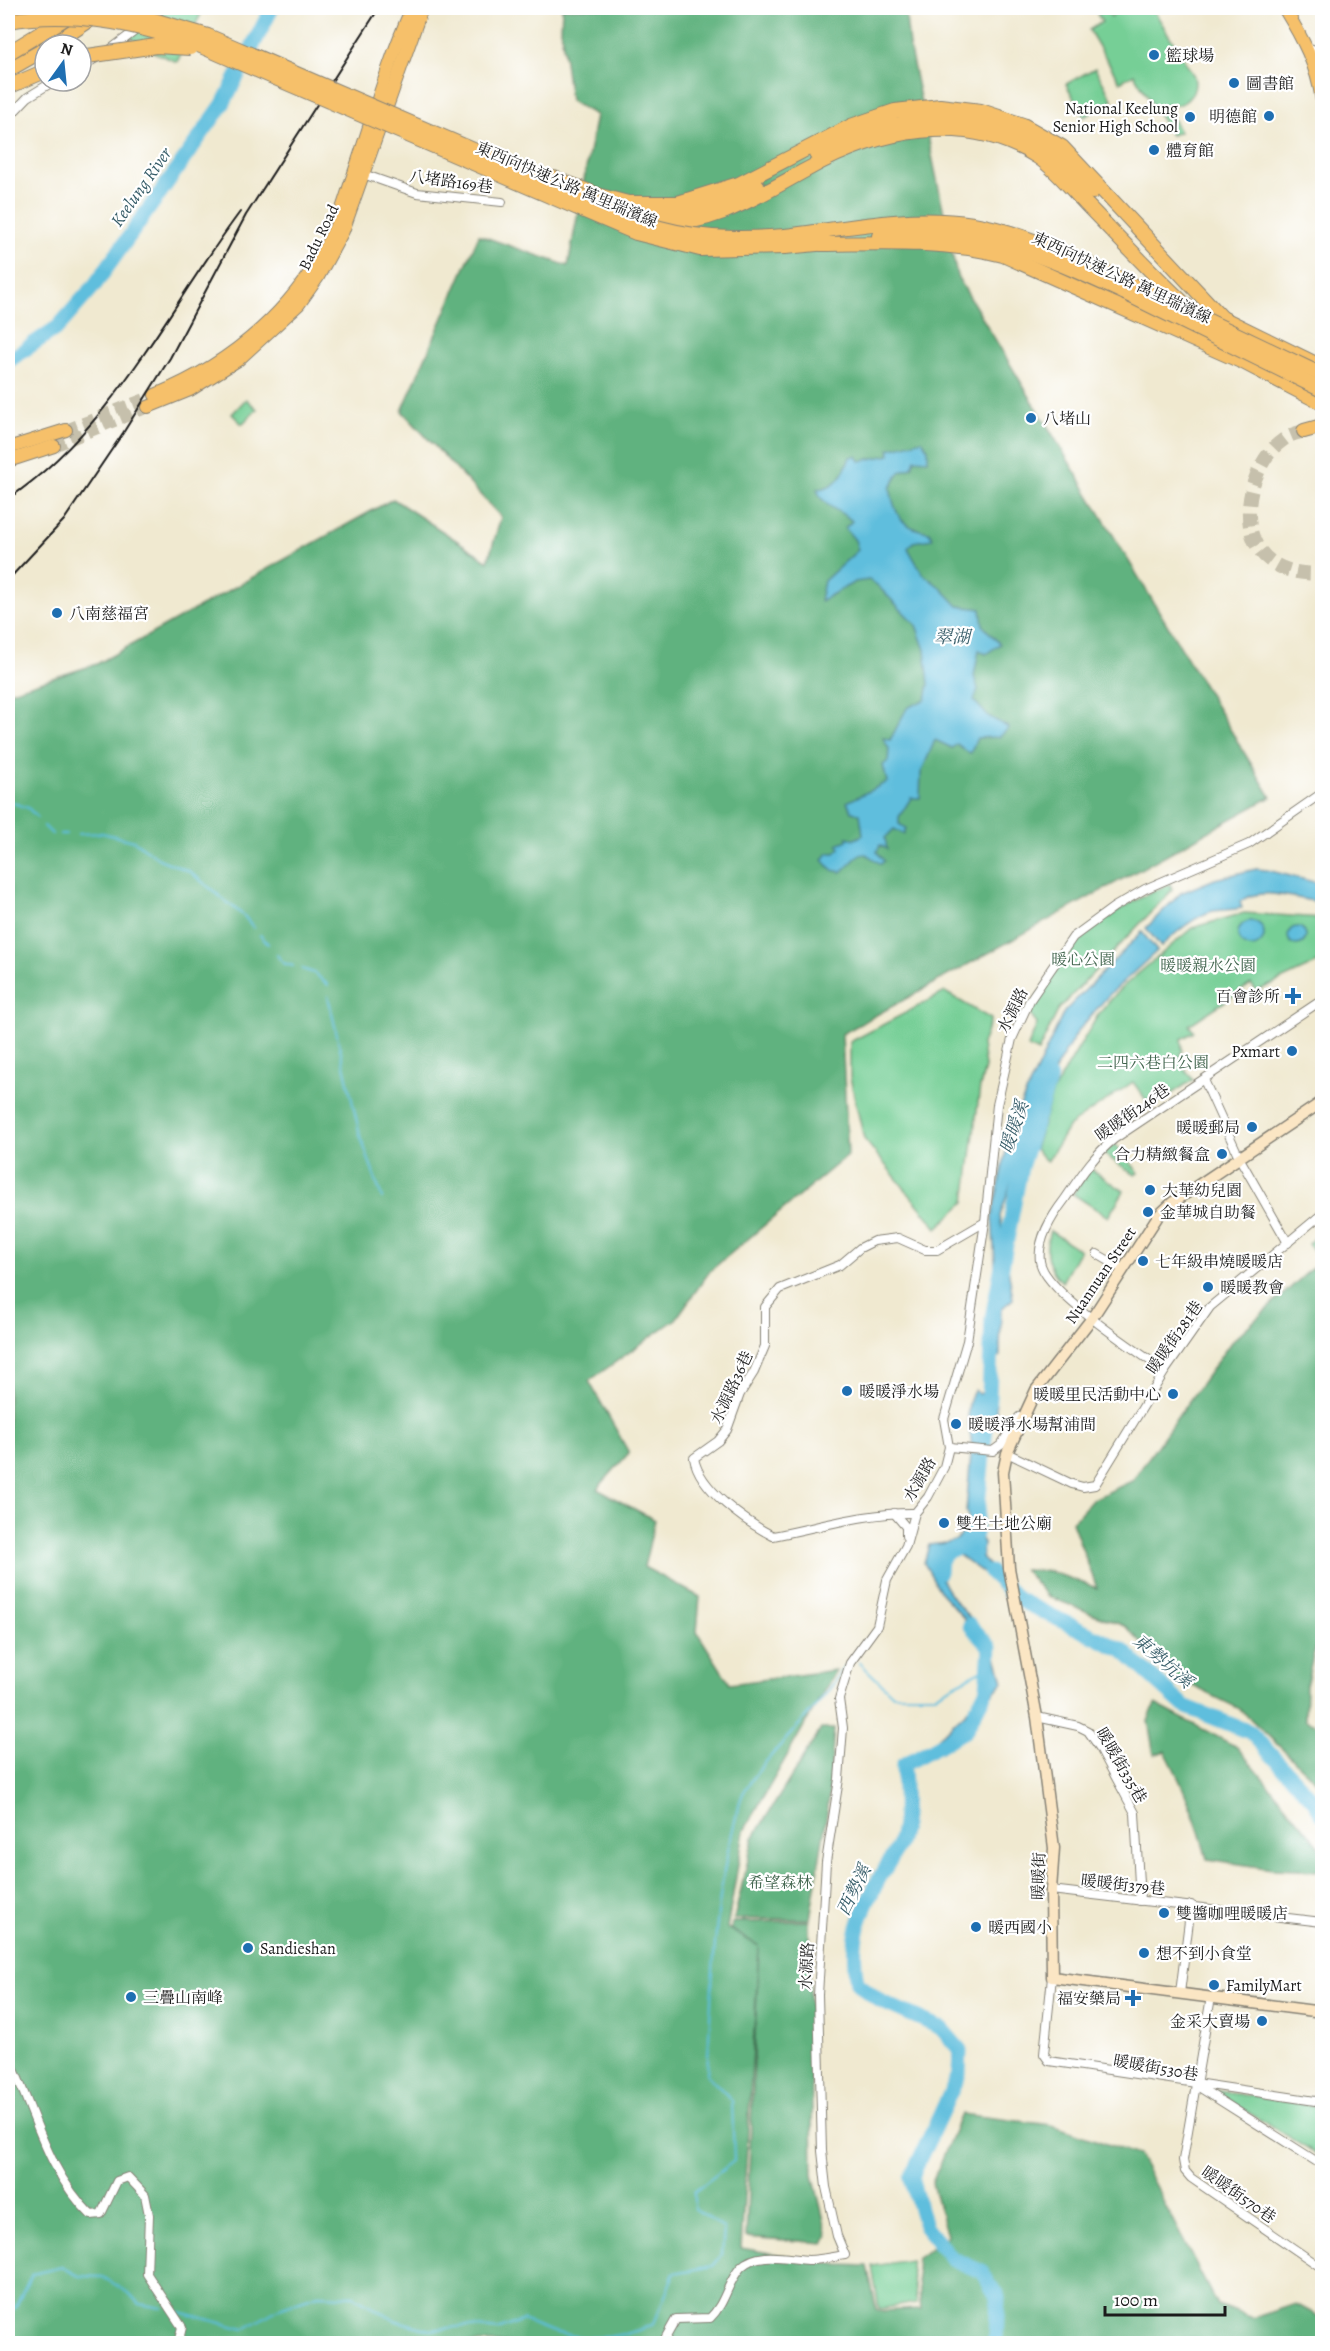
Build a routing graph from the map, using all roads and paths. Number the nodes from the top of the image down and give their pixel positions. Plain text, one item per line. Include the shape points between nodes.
1 (8, 8) edge
2 (13, 8) edge
3 (82, 8) edge
4 (110, 8) edge
5 (162, 8) edge
6 (412, 8) edge
7 (422, 8) edge
8 (1284, 8) edge
9 (8, 21) edge
10 (71, 33) edge
11 (1307, 47) junction
12 (8, 53) edge
13 (1323, 53) edge
14 (93, 55) edge
15 (33, 56) edge
16 (93, 60) edge
17 (1323, 64) edge
18 (8, 70) edge
19 (33, 77) edge
20 (8, 87) edge
21 (34, 93) edge
22 (1323, 101) edge
23 (8, 118) edge
24 (442, 137) junction
25 (363, 174) junction
26 (502, 202) dead end
27 (575, 207) junction
28 (785, 242) junction
29 (820, 244) junction
30 (1126, 288) junction
31 (1224, 320) junction
32 (1284, 348) junction
33 (1323, 355) edge
34 (1323, 367) edge
35 (1323, 375) edge
36 (1323, 390) edge
37 (155, 395) tunnel mouth
38 (1323, 396) edge
39 (1323, 403) edge
40 (148, 407) tunnel mouth
41 (1323, 426) edge
42 (66, 430) tunnel mouth
43 (1304, 431) tunnel mouth
44 (54, 446) tunnel mouth
45 (8, 448) edge
46 (8, 461) edge
47 (1323, 793) edge
48 (1323, 1000) edge
49 (1204, 1080) junction
50 (1323, 1102) edge
51 (1240, 1159) junction
52 (1323, 1214) edge
53 (985, 1222) junction
54 (1288, 1243) junction
55 (1097, 1254) dead end
56 (1123, 1269) junction
57 (1092, 1318) junction
58 (1165, 1371) junction
59 (1036, 1390) junction
60 (949, 1447) junction
61 (1007, 1453) junction
62 (894, 1513) junction
63 (915, 1513) junction
64 (906, 1546) junction
65 (1019, 1613) joint
66 (1037, 1717) junction
67 (1052, 1890) junction
68 (1140, 1901) junction
69 (1191, 1905) junction
70 (1323, 1922) edge
71 (1052, 1977) junction
72 (1180, 1993) junction
73 (1210, 1997) junction
74 (1323, 2012) edge
75 (8, 2056) edge
76 (1196, 2084) junction
77 (1323, 2102) edge
78 (1323, 2165) edge
79 (1323, 2268) edge
80 (178, 2343) edge
81 (662, 2343) edge

1 - 2 highway
3 - 12 highway
4 - 10 highway
4 - 24 highway, 東西向快速公路 萬里瑞濱線, bridge via 208,36
5 - 16 street
6 - 37 main road, Badu Road via 335,228 310,273 292,298 233,353 203,373
7 - 25 main road, Badu Road
8 - 11 main road
9 - 27 highway, bridge via 35,10 70,8 157,22
9 - 28 highway, 東西向快速公路 萬里瑞濱線, bridge via 81,16 157,31 196,44 636,232 700,249
11 - 13 street
11 - 17 main road
11 - 22 main road via 1318,72
14 - 27 highway, bridge via 156,46 195,49
15 - 18 highway
19 - 20 highway
21 - 23 street
24 - 28 highway, 東西向快速公路 萬里瑞濱線, bridge via 665,230 722,239
24 - 31 highway, bridge via 601,196 645,204 690,201 740,184 851,126 895,111 940,106 981,111 1023,125 1062,147
25 - 26 street, 八堵路169巷 via 417,193
25 - 40 main road, Badu Road via 343,231 299,304 216,376
27 - 31 highway via 676,214 701,209 739,195 826,149 874,129 925,119 978,122 1025,137 1052,153 1193,301
27 - 38 highway via 622,222 662,224 701,220 737,207 868,142 933,129 980,133 1038,158 1055,172 1177,297 1240,354
28 - 29 highway, 東西向快速公路 萬里瑞濱線
28 - 30 highway, 東西向快速公路 萬里瑞濱線 via 924,220 973,224 1041,244
29 - 30 highway, 東西向快速公路 萬里瑞濱線 via 913,231 984,237
29 - 39 highway via 933,243 1003,255 1243,362
30 - 35 highway, 東西向快速公路 萬里瑞濱線, bridge
30 - 36 highway, 東西向快速公路 萬里瑞濱線, bridge
31 - 32 highway
32 - 33 highway
32 - 34 highway
41 - 43 highway
42 - 45 main road
44 - 46 main road
47 - 53 street, 水源路 via 1249,844 1145,889 1073,937 1030,1000 1012,1039 997,1105
48 - 49 street, 暖暖街246巷
49 - 51 street
49 - 57 street, 暖暖街246巷 via 1096,1154 1046,1230 1040,1251 1043,1272 1054,1288
50 - 51 street, Nuannuan Street
51 - 54 street
51 - 56 street, Nuannuan Street via 1158,1216
52 - 54 street, 暖暖街281巷
53 - 60 street, 水源路 via 967,1341 944,1419
53 - 62 street, 水源路36巷 via 937,1250 925,1250 898,1238 874,1241 840,1266 780,1289 765,1307 765,1346 727,1430 694,1458 695,1468 720,1500 773,1536
54 - 58 street, 暖暖街281巷 via 1210,1307
55 - 56 street
56 - 57 street, Nuannuan Street
57 - 58 street
57 - 59 street, Nuannuan Street
58 - 61 street, 暖暖街281巷 via 1095,1485 1072,1484
59 - 60 street via 1001,1446 993,1451
59 - 61 street, Nuannuan Street
60 - 63 street, 水源路 via 944,1467
61 - 65 street, Nuannuan Street via 1002,1492 1009,1568
62 - 63 street, 水源路36巷
62 - 64 street via 906,1527
63 - 64 street, 水源路
64 - 81 street, 水源路 via 887,1580 877,1626 850,1663 839,1699 843,1728 826,1862 818,1995 825,2187 845,2255 750,2261 741,2267 719,2309 710,2318 676,2319
65 - 66 street, 暖暖街
66 - 67 street, 暖暖街 via 1054,1848
66 - 68 street, 暖暖街335巷 via 1088,1731 1136,1813
67 - 68 street, 暖暖街379巷
67 - 71 street, 暖暖街
68 - 69 street, 暖暖街379巷
69 - 70 street, 暖暖街379巷
69 - 72 street
71 - 72 street
71 - 76 street, 暖暖街530巷 via 1044,2054 1049,2061
72 - 73 street
73 - 74 street
73 - 76 street, 暖暖街570巷
75 - 80 street via 53,2166 75,2200 91,2215 101,2214 117,2181 128,2177 145,2195 149,2216 147,2274 182,2327
76 - 77 street
76 - 78 street, 暖暖街530巷
76 - 79 street, 暖暖街570巷 via 1183,2160 1185,2171

